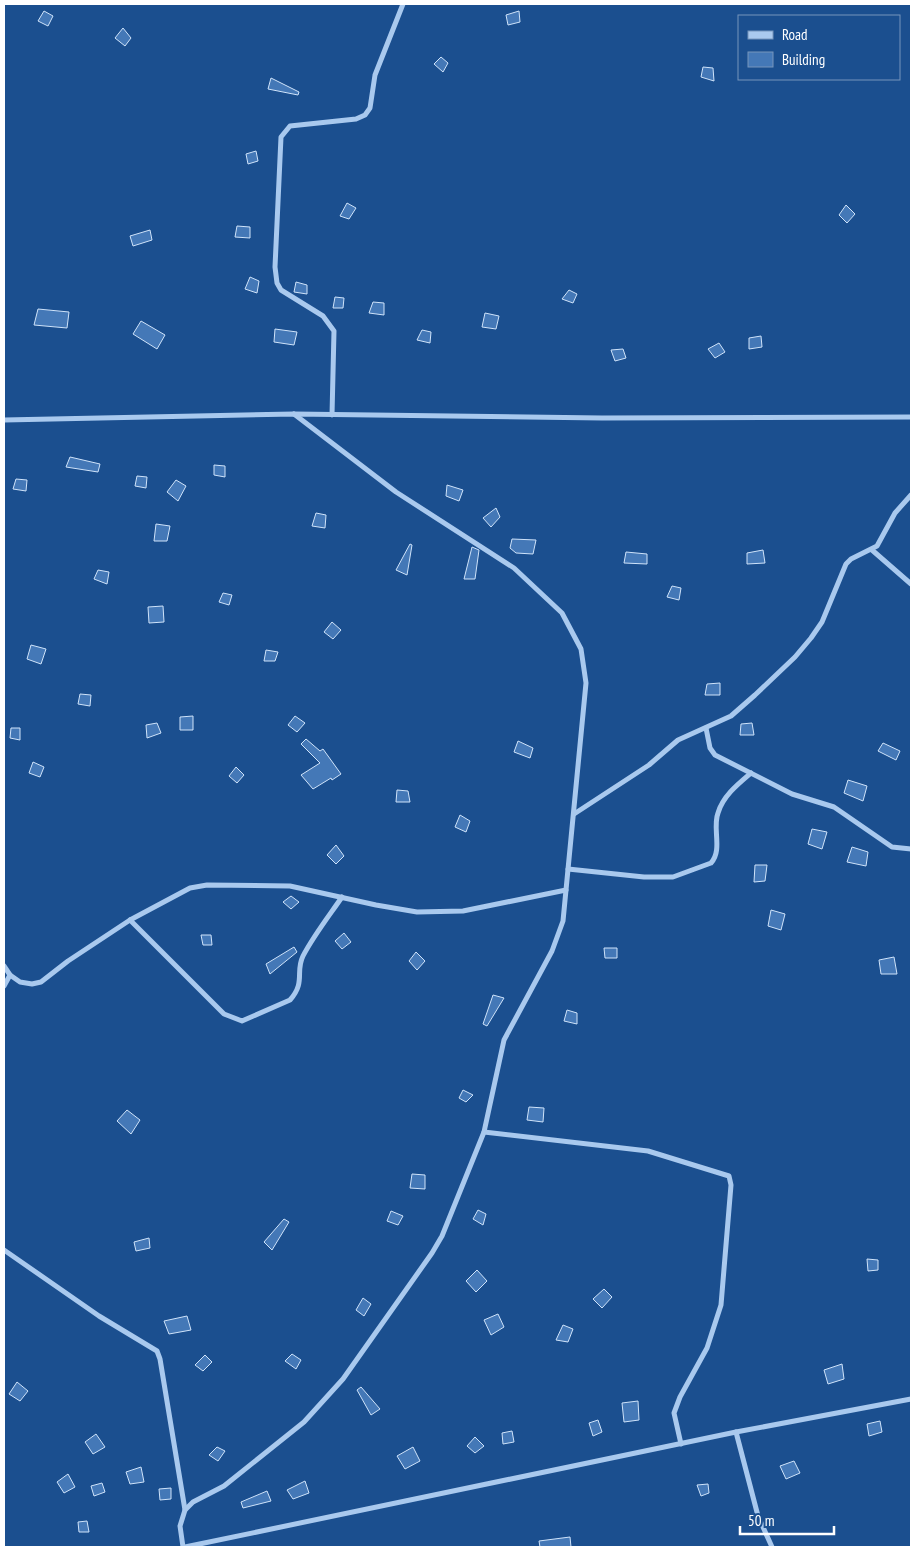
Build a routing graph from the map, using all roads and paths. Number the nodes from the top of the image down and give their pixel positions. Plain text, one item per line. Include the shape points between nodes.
1 (404, 4) edge
2 (294, 414) junction
3 (332, 415) junction
4 (911, 417) edge
5 (4, 420) edge
6 (911, 495) edge
7 (872, 550) junction
8 (911, 584) edge
9 (706, 728) junction
10 (751, 773) junction
11 (574, 814) junction
12 (911, 849) edge
13 (568, 870) junction
14 (566, 890) junction
15 (342, 897) junction
16 (130, 920) junction
17 (4, 966) edge
18 (10, 975) junction
19 (4, 986) edge
20 (484, 1132) junction
21 (4, 1250) edge
22 (911, 1399) edge
23 (736, 1432) junction
24 (681, 1444) junction
25 (184, 1510) junction
26 (184, 1547) edge
27 (772, 1547) edge

1 - 3 street via 375,75 370,108 365,115 356,119 290,126 281,137 277,283 288,296 323,316 334,331
2 - 3 street
2 - 5 street
2 - 11 street via 396,492 514,568 562,613 580,649 586,682
3 - 4 street
6 - 7 street
7 - 8 street
7 - 9 street via 846,564 822,622 795,657 731,716
9 - 10 street via 712,752
9 - 11 street via 678,740 649,765
10 - 12 street via 792,794 834,806 892,847
10 - 13 street via 723,801 717,814 716,853 711,863 673,878
11 - 13 street
13 - 14 street
14 - 15 street via 463,911 417,912
14 - 20 street via 563,921 552,951 504,1040
15 - 16 street via 290,886 207,885 190,888
15 - 16 street via 302,959 300,986 295,994 290,1000 242,1021 224,1014
16 - 18 street via 41,982 20,982
17 - 18 street
18 - 19 street
20 - 24 street via 648,1151 729,1176 731,1185 721,1305 707,1348 674,1413
20 - 25 street via 442,1236 342,1379 304,1422 224,1486
21 - 25 street via 156,1351 160,1359
22 - 23 street
23 - 24 street
23 - 27 street via 758,1516
24 - 26 street
25 - 26 street via 180,1526

